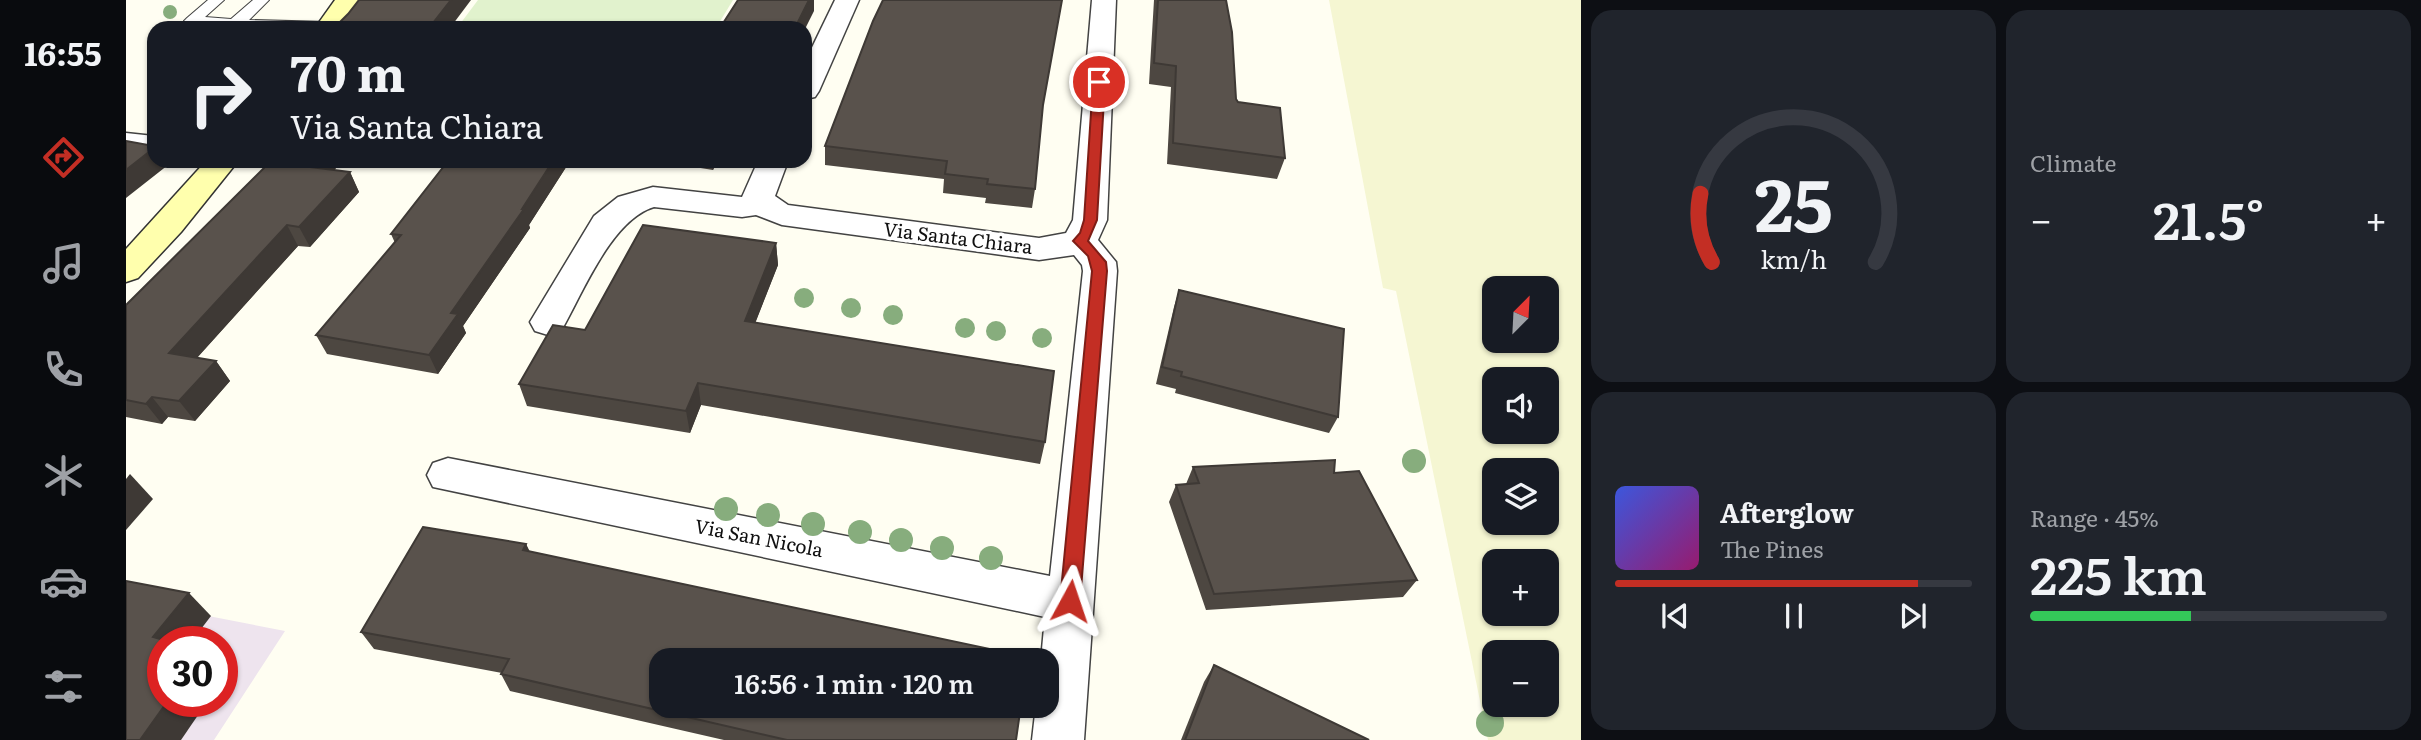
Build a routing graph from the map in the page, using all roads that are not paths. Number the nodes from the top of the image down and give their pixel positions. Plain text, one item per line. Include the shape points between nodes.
1 (217, 0) edge
2 (262, 0) edge
3 (348, 0) edge
4 (847, 0) edge
5 (1104, 0) edge
6 (192, 21) edge
7 (238, 21) edge
8 (333, 21) edge
9 (812, 76) edge
10 (126, 142) edge
11 (147, 144) edge
12 (217, 168) edge
13 (770, 168) edge
14 (761, 204) junction
15 (1080, 241) junction
16 (126, 270) edge
17 (548, 322) dead end
18 (448, 475) dead end
19 (1070, 601) junction
20 (1058, 740) edge

1 - 6 lane
2 - 7 lane
3 - 8 main road
4 - 9 street
5 - 15 street via 1090,220
10 - 11 street
12 - 16 main road
13 - 14 street via 758,197
14 - 15 street, Via Santa Chiara via 782,215 1039,249
14 - 17 street, Via Santa Chiara via 742,207 653,197 629,205 606,223
15 - 19 street via 1094,253 1100,271
18 - 19 street, Via San Nicola
19 - 20 street

